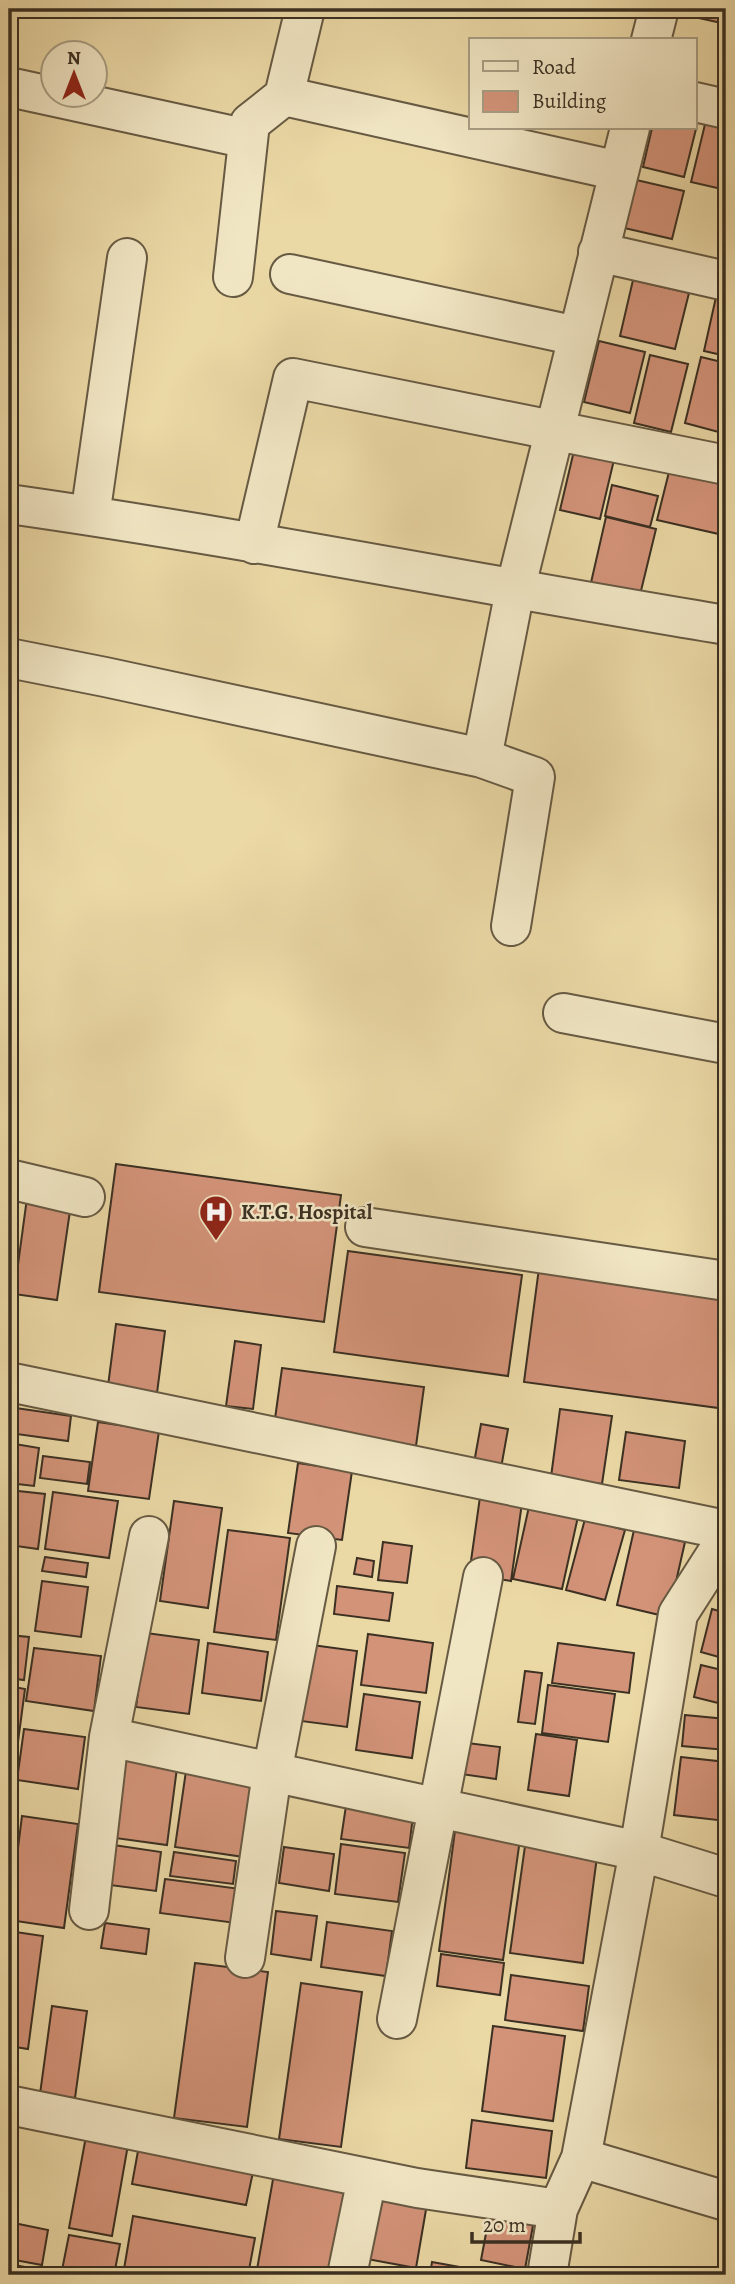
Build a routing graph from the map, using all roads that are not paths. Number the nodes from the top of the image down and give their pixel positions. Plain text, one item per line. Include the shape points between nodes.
1 (305, 9) edge
2 (659, 9) edge
3 (652, 38) edge
4 (9, 87) edge
5 (284, 96) junction
6 (696, 102) edge
7 (726, 109) edge
8 (629, 130) edge
9 (248, 139) junction
10 (619, 171) junction
11 (598, 252) junction
12 (127, 258) dead end
13 (290, 274) dead end
14 (233, 277) dead end
15 (726, 281) edge
16 (577, 336) junction
17 (555, 430) junction
18 (726, 465) edge
19 (9, 504) edge
20 (90, 516) junction
21 (254, 544) junction
22 (515, 590) junction
23 (726, 625) edge
24 (9, 658) edge
25 (482, 758) junction
26 (511, 926) dead end
27 (563, 1013) dead end
28 (726, 1044) edge
29 (9, 1179) edge
30 (85, 1196) dead end
31 (365, 1227) dead end
32 (726, 1281) edge
33 (9, 1382) edge
34 (726, 1530) edge
35 (149, 1536) dead end
36 (726, 1539) edge
37 (316, 1546) dead end
38 (483, 1577) dead end
39 (109, 1737) junction
40 (272, 1773) junction
41 (437, 1808) junction
42 (639, 1851) junction
43 (726, 1878) edge
44 (89, 1910) dead end
45 (245, 1958) dead end
46 (397, 2019) dead end
47 (9, 2105) edge
48 (581, 2158) junction
49 (367, 2178) junction
50 (726, 2201) edge
51 (558, 2209) junction
52 (347, 2275) edge
53 (547, 2275) edge

1 - 5 street
2 - 3 street
4 - 9 street
5 - 9 street via 250,123
5 - 10 street
6 - 7 street
8 - 10 street
9 - 14 street
10 - 11 street
11 - 15 street
11 - 16 street
12 - 20 street
13 - 16 street
16 - 17 street
17 - 18 street
17 - 21 street via 293,378
17 - 22 street
19 - 20 street
20 - 21 street
21 - 22 street
22 - 23 street
22 - 25 street
24 - 25 street
25 - 26 street via 535,777
27 - 28 street
29 - 30 street
31 - 32 street
33 - 34 street
35 - 39 street
36 - 42 street via 678,1614
37 - 40 street
38 - 41 street
39 - 40 street
39 - 44 street
40 - 41 street
40 - 45 street
41 - 42 street
41 - 46 street
42 - 43 street
42 - 48 street
47 - 49 street
48 - 50 street
48 - 51 street
49 - 51 street
49 - 52 street
51 - 53 street

